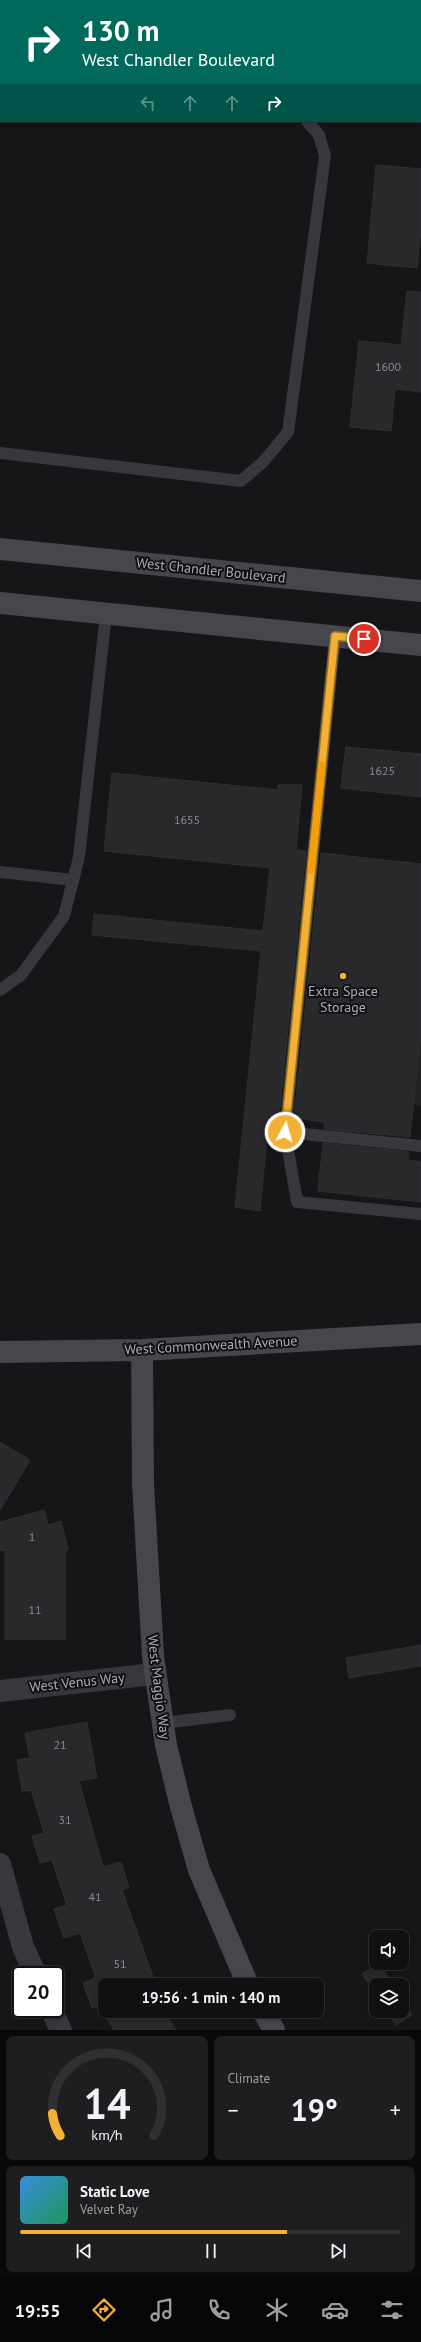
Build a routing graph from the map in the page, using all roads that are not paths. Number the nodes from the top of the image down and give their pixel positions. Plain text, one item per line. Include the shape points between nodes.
1 (307, 122) edge
2 (0, 453) edge
3 (0, 549) edge
4 (421, 591) edge
5 (0, 603) edge
6 (106, 614) junction
7 (335, 636) junction
8 (421, 645) edge
9 (0, 872) edge
10 (73, 880) junction
11 (0, 990) edge
12 (285, 1132) junction
13 (421, 1146) edge
14 (421, 1214) edge
15 (421, 1334) edge
16 (142, 1350) junction
17 (0, 1352) edge
18 (154, 1674) junction
19 (0, 1691) edge
20 (230, 1715) dead end
21 (163, 1723) junction
22 (0, 1864) edge
23 (32, 1966) edge
24 (245, 1978) edge
25 (55, 2018) edge
26 (267, 2018) edge
27 (61, 2030) edge
28 (274, 2030) edge

1 - 2 lane via 318,135 325,156 288,432 263,462 241,480
3 - 4 street, West Chandler Boulevard
5 - 6 street
6 - 7 street
6 - 10 lane via 79,857
7 - 8 street
7 - 12 lane
9 - 10 lane
10 - 11 lane via 64,916 21,975
12 - 13 lane
12 - 14 lane via 297,1202
15 - 16 street, West Commonwealth Avenue
16 - 17 street, West Commonwealth Avenue
16 - 18 street, West Maggio Way via 144,1484
18 - 19 street, West Venus Way
18 - 21 street, West Maggio Way
20 - 21 lane
21 - 24 street, West Maggio Way via 180,1803 199,1870
22 - 23 street via 24,1947
25 - 27 street
26 - 28 street

